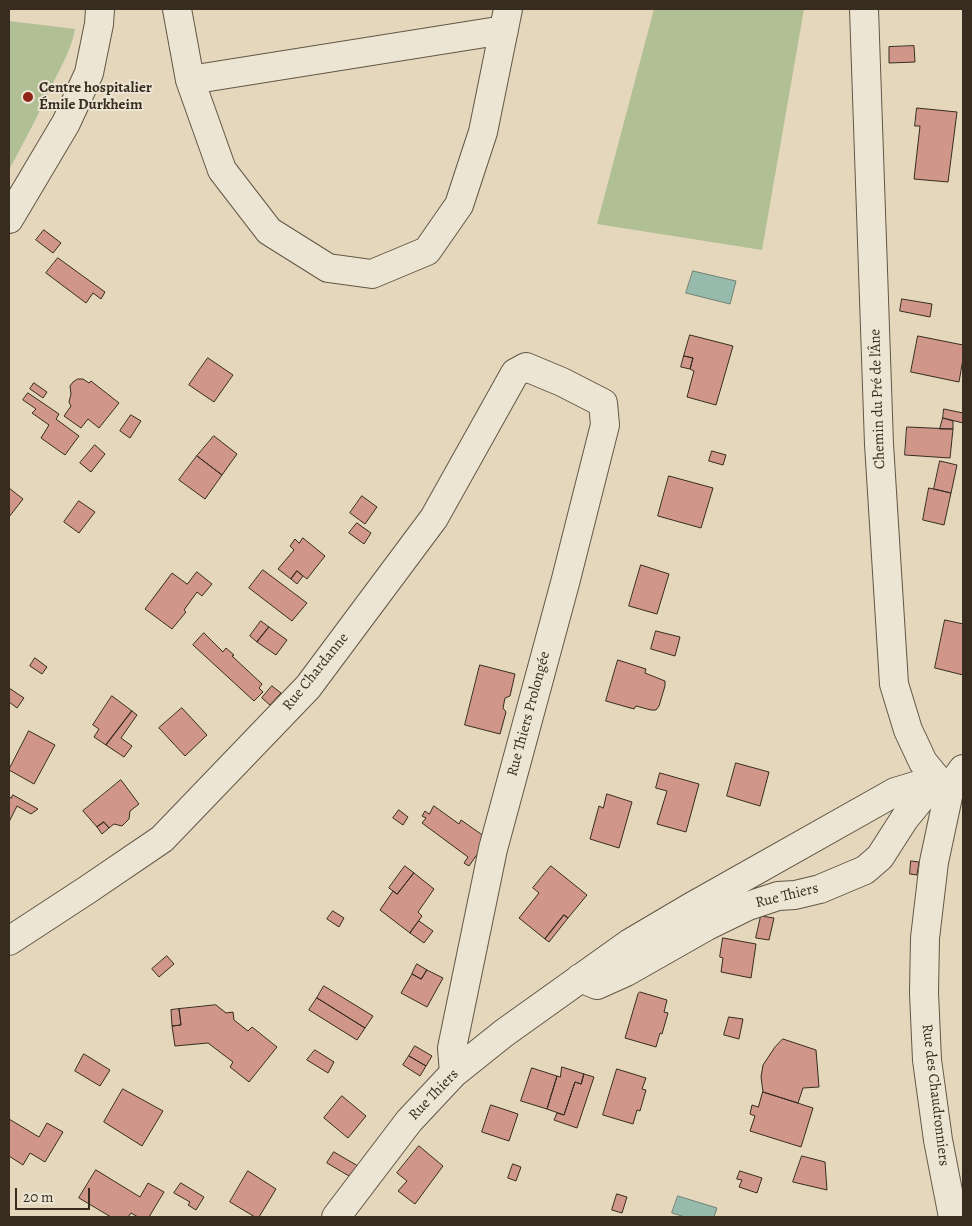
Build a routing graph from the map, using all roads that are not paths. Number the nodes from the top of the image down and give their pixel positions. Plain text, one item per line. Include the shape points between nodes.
1 (100, 9) edge
2 (178, 9) edge
3 (864, 9) edge
4 (506, 19) edge
5 (190, 80) junction
6 (9, 219) edge
7 (562, 382) joint
8 (950, 778) edge
9 (9, 941) edge
10 (580, 978) junction
11 (454, 1073) junction
12 (336, 1217) edge
13 (954, 1217) edge

1 - 6 street via 89,73 66,123
2 - 5 street
3 - 8 street, Chemin du Pré de l'Âne via 880,444 894,684 908,730 923,762
4 - 5 street
4 - 5 street via 484,132 459,205 427,251 372,274 328,268 269,231 222,170
7 - 9 street, Rue Chardanne via 526,367 515,373 434,518 308,687 162,839
7 - 11 street, Rue Thiers Prolongée via 603,403 605,425 493,848 452,1048
8 - 10 street, Rue Thiers via 895,792 630,943
8 - 10 street, Rue Thiers via 905,818 880,857 865,870 820,889 778,896 748,906 597,985
8 - 13 street, Rue des Chaudronniers via 934,862 925,938 924,993 927,1060 938,1140
10 - 11 street, Rue Thiers
11 - 12 street, Rue Thiers via 409,1121

